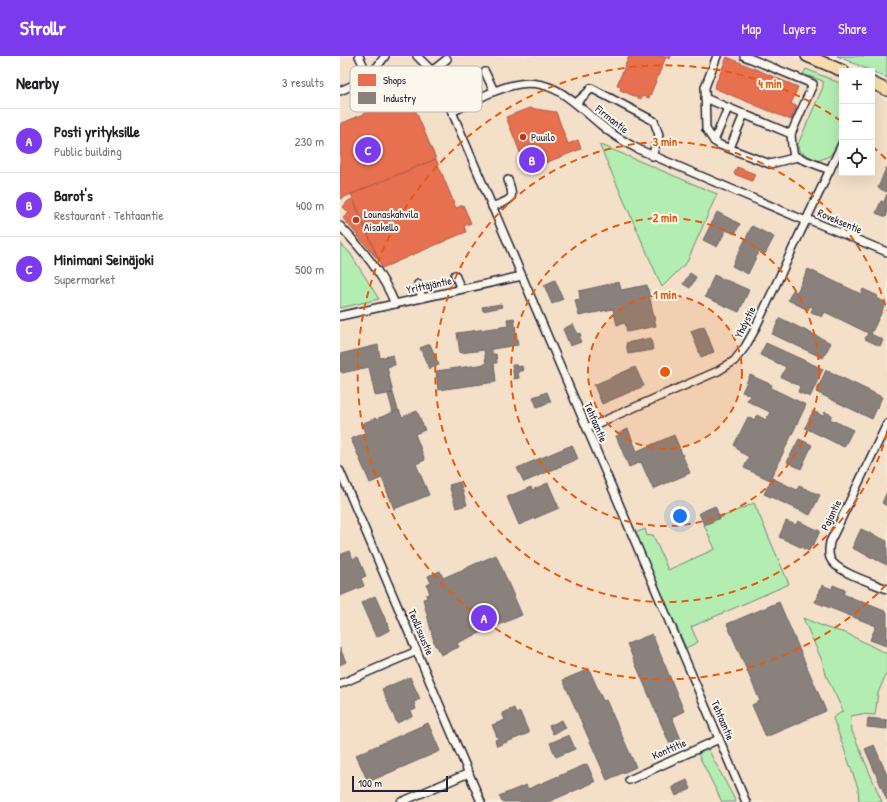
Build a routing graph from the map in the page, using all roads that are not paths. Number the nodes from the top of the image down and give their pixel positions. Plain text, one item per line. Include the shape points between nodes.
1 (359, 56) edge
2 (385, 56) edge
3 (417, 56) edge
4 (717, 56) edge
5 (744, 56) edge
6 (807, 56) edge
7 (447, 59) dead end
8 (364, 66) edge
9 (378, 66) edge
10 (428, 66) edge
11 (437, 66) edge
12 (839, 69) edge
13 (484, 72) dead end
14 (875, 84) edge
15 (350, 87) edge
16 (887, 90) edge
17 (340, 91) edge
18 (494, 91) junction
19 (482, 97) edge
20 (705, 98) junction
21 (576, 103) junction
22 (728, 108) junction
23 (452, 112) edge
24 (744, 114) junction
25 (791, 134) junction
26 (714, 141) junction
27 (730, 148) junction
28 (839, 150) edge
29 (652, 156) junction
30 (797, 157) junction
31 (830, 170) junction
32 (508, 180) dead end
33 (492, 207) junction
34 (806, 220) junction
35 (340, 226) edge
36 (887, 252) edge
37 (456, 275) dead end
38 (522, 276) junction
39 (418, 284) dead end
40 (461, 289) junction
41 (422, 298) junction
42 (395, 304) junction
43 (340, 316) edge
44 (887, 424) edge
45 (587, 428) junction
46 (340, 472) edge
47 (887, 589) edge
48 (417, 651) junction
49 (340, 684) edge
50 (719, 739) junction
51 (469, 773) junction
52 (629, 780) dead end
53 (401, 802) edge
54 (481, 802) edge
55 (746, 802) edge

1 - 8 street
2 - 9 street
3 - 10 street, Tehtaantie
4 - 20 street via 705,87
5 - 25 street via 813,84
6 - 12 highway
7 - 11 street
13 - 18 street
14 - 16 highway
15 - 17 street
18 - 19 street, Firmantie
18 - 21 street, Firmantie via 531,82 546,85
20 - 22 street
20 - 26 street via 706,129
21 - 29 street, Firmantie via 620,140
21 - 29 street via 591,88 654,121 660,135
22 - 24 street
22 - 26 street
23 - 33 street, Tehtaantie
24 - 25 street
24 - 27 street
25 - 30 street via 794,156
26 - 27 street
27 - 30 street via 770,164
28 - 31 street, Yhdystie
29 - 34 street, Firmantie
30 - 31 street
31 - 34 street, Yhdystie
32 - 33 street via 512,197
33 - 38 street, Tehtaantie
34 - 36 street, Roveksentie
34 - 45 street, Yhdystie via 753,333 734,361 697,382
35 - 42 street via 374,265
37 - 40 street
38 - 40 street, Yrittäjäntie
38 - 45 street, Tehtaantie
39 - 41 street
40 - 41 street, Yrittäjäntie
41 - 42 street, Yrittäjäntie
42 - 43 street, Yrittäjäntie
44 - 47 street, Pajantie via 830,542 829,550 835,566
45 - 50 street, Tehtaantie
46 - 48 street, Teollisuustie
48 - 49 street
48 - 51 street, Teollisuustie
50 - 52 street, Konttitie
50 - 55 street, Tehtaantie
51 - 53 street
51 - 54 street, Teollisuustie

